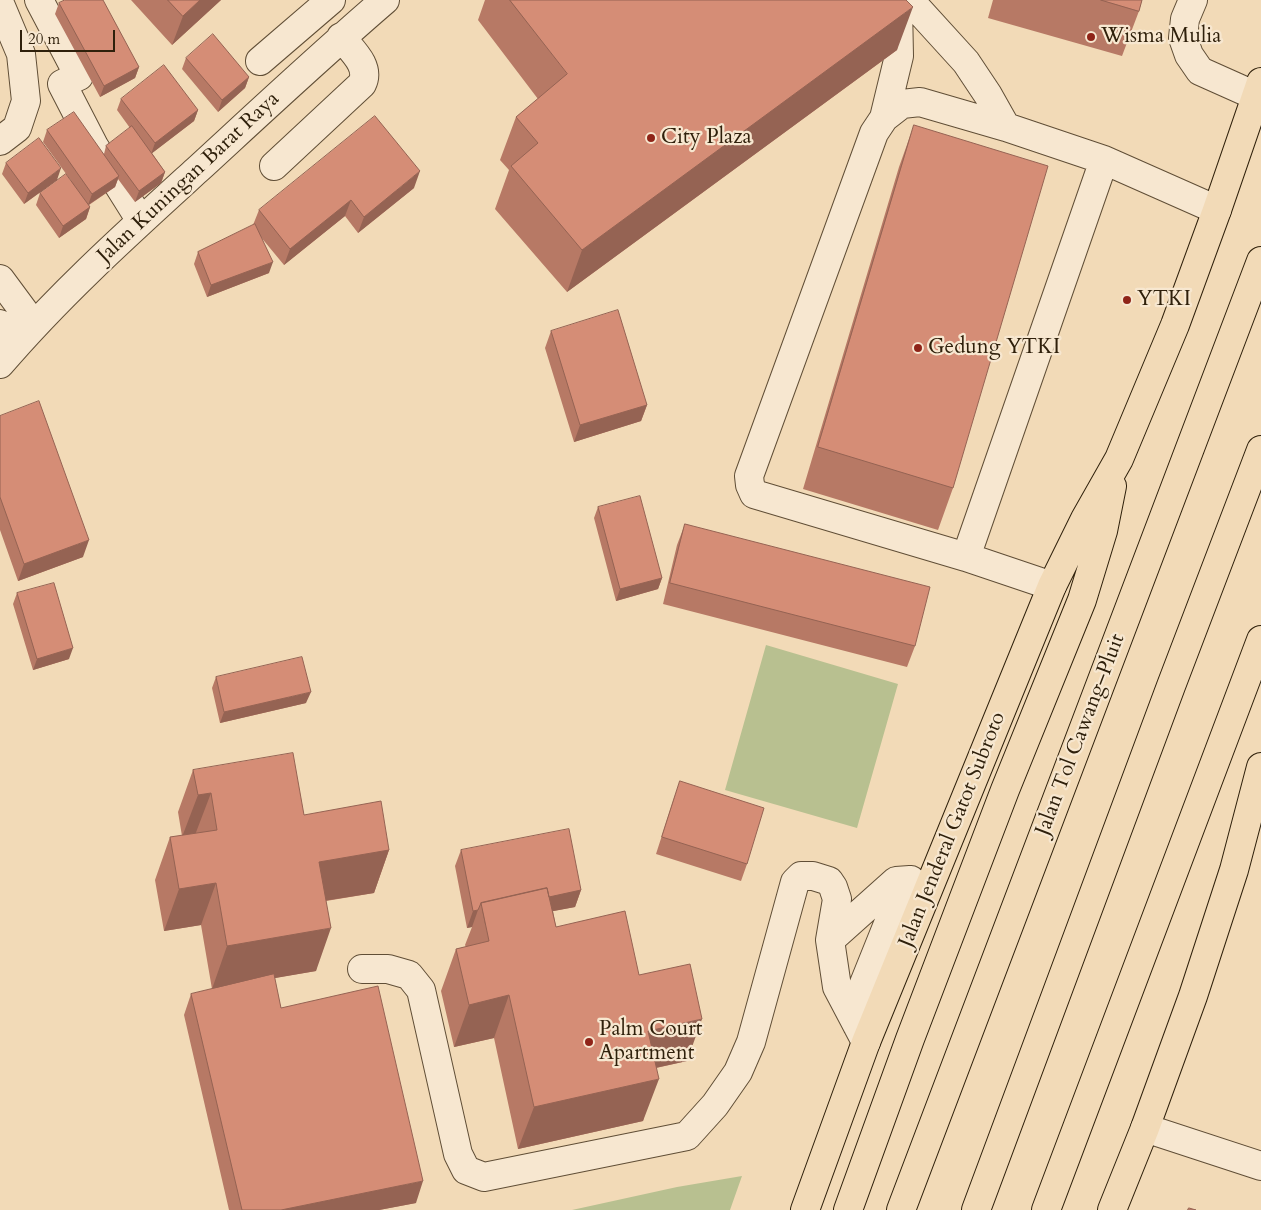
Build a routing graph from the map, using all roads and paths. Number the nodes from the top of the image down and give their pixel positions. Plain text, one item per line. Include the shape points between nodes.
1 (39, 0) edge
2 (331, 0) edge
3 (385, 0) edge
4 (1193, 0) edge
5 (906, 3) edge
6 (0, 4) edge
7 (342, 37) junction
8 (260, 60) dead end
9 (1258, 89) edge
10 (884, 118) junction
11 (1006, 127) junction
12 (0, 140) edge
13 (1104, 160) junction
14 (274, 166) dead end
15 (1217, 210) junction
16 (141, 221) junction
17 (1261, 261) edge
18 (0, 279) edge
19 (0, 324) edge
20 (34, 325) junction
21 (8, 355) edge
22 (1261, 450) edge
23 (1119, 459) junction
24 (966, 557) junction
25 (1052, 586) junction
26 (1261, 640) edge
27 (1261, 767) edge
28 (921, 882) junction
29 (830, 940) junction
30 (362, 969) dead end
31 (862, 1034) junction
32 (1146, 1128) junction
33 (1261, 1166) edge
34 (805, 1210) edge
35 (848, 1210) edge
36 (901, 1210) edge
37 (976, 1210) edge
38 (1046, 1210) edge
39 (1112, 1210) edge

1 - 16 street via 79,76 62,84 94,146
2 - 8 street
3 - 7 street, Jalan Kuningan Barat Raya
4 - 9 street via 1185,18 1183,38 1200,71
5 - 10 street via 899,56
5 - 11 street via 966,62
6 - 12 street via 21,54 26,101 17,128
7 - 14 street via 364,68 362,84
7 - 16 street, Jalan Kuningan Barat Raya
9 - 15 highway, Jalan Jenderal Gatot Subroto
10 - 11 street via 902,104 920,102
10 - 24 street via 874,133 749,476 750,486 754,494
11 - 13 street
13 - 15 street
13 - 24 street
15 - 23 highway, Jalan Jenderal Gatot Subroto via 1175,325
16 - 20 street, Jalan Kuningan Barat Raya
17 - 36 highway, Jalan Tol Cawang–Pluit
18 - 20 street
19 - 21 street
20 - 21 street, Jalan Kuningan Barat Raya
22 - 37 highway
23 - 25 highway, Jalan Jenderal Gatot Subroto
23 - 35 highway, Jalan Jenderal Gatot Subroto via 1082,600 910,1039
24 - 25 street
25 - 28 highway, Jalan Jenderal Gatot Subroto
26 - 38 highway
27 - 32 highway via 1234,870
28 - 29 street via 896,881
28 - 31 highway, Jalan Jenderal Gatot Subroto
29 - 30 street via 837,899 833,888 829,882 813,876 801,876 795,882 751,1042 738,1072 716,1105 687,1136 484,1177 466,1170 458,1154 421,990 409,975 388,969
29 - 31 street via 837,987
31 - 34 highway, Jalan Jenderal Gatot Subroto
32 - 33 street
32 - 39 highway

